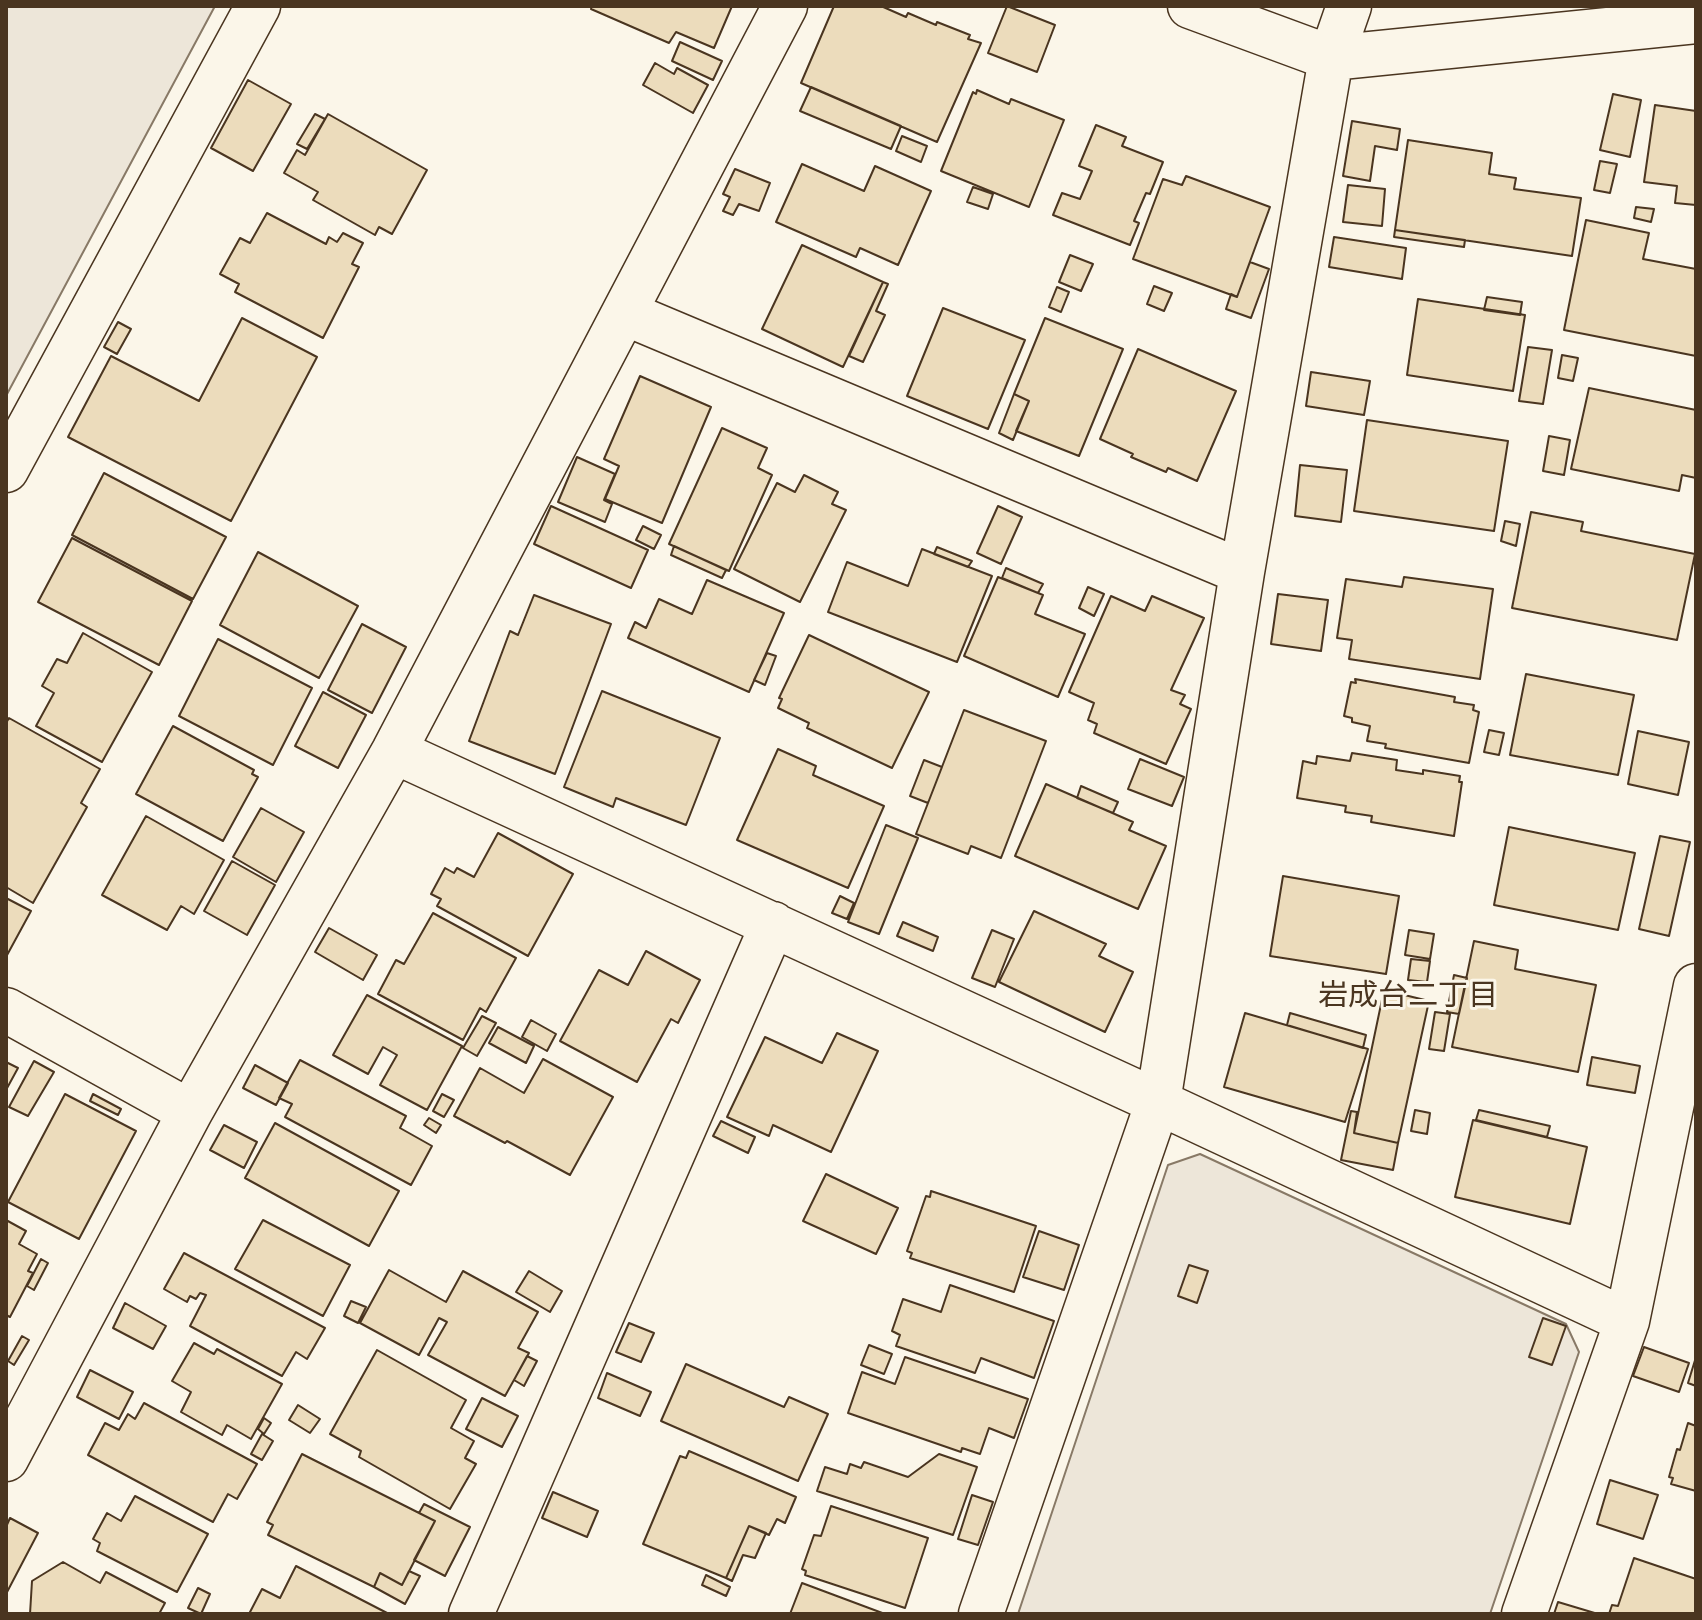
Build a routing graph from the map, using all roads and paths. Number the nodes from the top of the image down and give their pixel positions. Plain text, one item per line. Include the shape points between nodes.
1 (258, 6) edge
2 (785, 6) edge
3 (1190, 6) edge
4 (1349, 6) edge
5 (1696, 21) edge
6 (1331, 58) junction
7 (625, 313) junction
8 (6, 470) edge
9 (1242, 572) junction
10 (394, 751) junction
11 (773, 924) junction
12 (1696, 986) edge
13 (6, 1010) edge
14 (1158, 1102) junction
15 (190, 1112) junction
16 (1627, 1321) junction
17 (6, 1459) edge
18 (471, 1614) edge
19 (981, 1614) edge
20 (1524, 1614) edge

1 - 8 street
2 - 7 street
3 - 6 street
4 - 6 street
5 - 6 street
6 - 9 street
7 - 9 street
7 - 10 street
9 - 14 street
10 - 11 street
10 - 15 street
11 - 14 street
11 - 18 street
12 - 16 street
13 - 15 street
14 - 16 street
14 - 19 street
15 - 17 street
16 - 20 street

